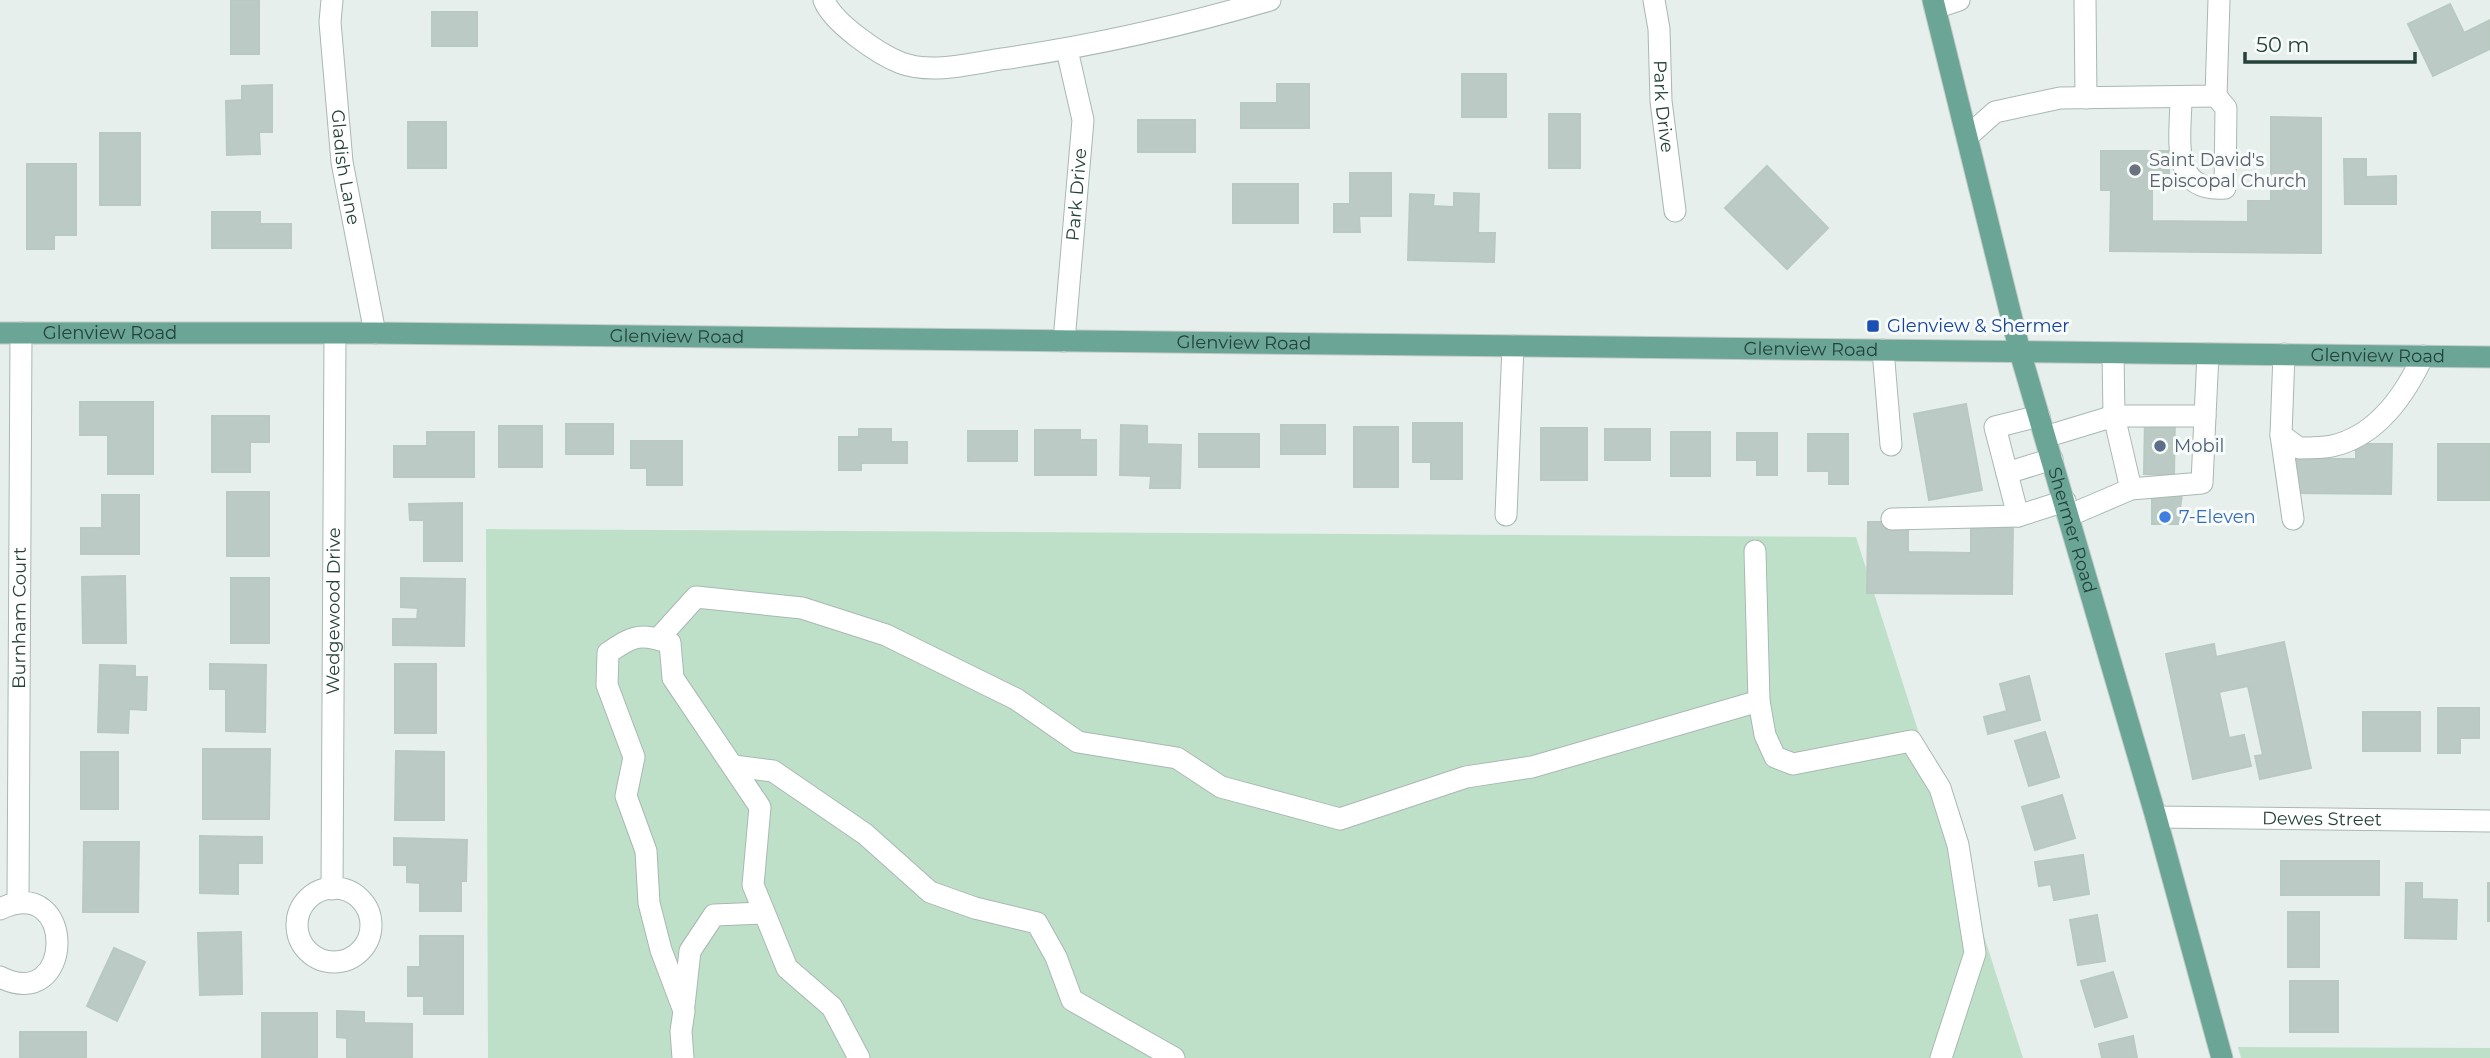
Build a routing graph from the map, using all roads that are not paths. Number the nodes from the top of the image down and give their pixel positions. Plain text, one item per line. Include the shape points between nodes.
1 (331, 0) edge
2 (824, 0) edge
3 (1270, 0) edge
4 (1654, 0) edge
5 (1959, 0) edge
6 (2085, 0) edge
7 (2219, 0) edge
8 (1934, 4) edge
9 (1066, 50) junction
10 (2216, 96) junction
11 (2181, 97) junction
12 (2086, 98) junction
13 (1967, 137) junction
14 (1675, 211) dead end
15 (10, 333) edge
16 (376, 333) junction
17 (335, 334) junction
18 (1064, 341) junction
19 (1513, 346) junction
20 (1883, 350) junction
21 (2020, 352) junction
22 (2113, 353) junction
23 (2208, 354) junction
24 (2284, 354) junction
25 (2423, 356) junction
26 (2490, 356) edge
27 (2113, 416) junction
28 (2205, 416) junction
29 (2042, 427) junction
30 (2281, 435) junction
31 (1891, 445) dead end
32 (2052, 459) junction
33 (2007, 472) junction
34 (2131, 489) junction
35 (2066, 509) junction
36 (1506, 514) dead end
37 (2018, 516) junction
38 (1892, 519) dead end
39 (2293, 519) dead end
40 (1755, 551) dead end
41 (658, 639) junction
42 (1759, 701) junction
43 (734, 766) junction
44 (2156, 817) junction
45 (2490, 821) edge
46 (332, 889) dead end
47 (9, 906) edge
48 (764, 913) junction
49 (0, 977) edge
50 (684, 1011) junction
51 (683, 1058) edge
52 (859, 1058) edge
53 (1174, 1058) edge
54 (1941, 1058) edge
55 (2222, 1058) edge

1 - 16 street, Gladish Lane via 342,162
2 - 9 street via 828,10 854,33 901,63 942,67
3 - 9 street via 1131,38
4 - 14 street, Park Drive
5 - 8 street
6 - 12 street
7 - 10 street
8 - 13 main road, Shermer Road
9 - 18 street, Park Drive via 1083,120
10 - 11 street
10 - 11 street via 2226,108 2225,188 2207,189 2191,180 2181,164
11 - 12 street
12 - 13 street via 1994,112
13 - 21 main road, Shermer Road
15 - 17 main road, Glenview Road
15 - 47 street, Burnham Court
16 - 17 main road, Glenview Road
16 - 18 main road, Glenview Road
17 - 46 street, Wedgewood Drive
18 - 19 main road, Glenview Road
19 - 20 main road, Glenview Road
19 - 36 street
20 - 21 main road, Glenview Road
20 - 31 street
21 - 22 main road, Glenview Road
21 - 29 main road, Shermer Road
22 - 23 main road, Glenview Road
22 - 27 street
23 - 24 main road, Glenview Road
23 - 28 street
24 - 25 main road, Glenview Road
24 - 30 street
25 - 26 main road, Glenview Road
25 - 30 street via 2410,384 2389,411 2361,433 2332,446 2299,448
27 - 28 street
27 - 29 street
27 - 34 street
28 - 34 street via 2202,483
29 - 32 main road, Shermer Road
29 - 33 street via 1995,428
30 - 39 street
32 - 33 street
32 - 35 main road, Shermer Road
33 - 37 street
34 - 35 street
35 - 37 street
35 - 44 main road, Shermer Road
37 - 38 street
40 - 42 street
41 - 42 street via 696,597 802,608 886,635 1016,699 1078,742 1177,758 1220,787 1340,819 1466,776 1532,767
41 - 43 street via 670,643 673,678
41 - 50 street via 646,635 627,639 608,653 607,685 634,757 626,796 646,851 649,903 661,950
42 - 54 street via 1775,757 1793,764 1911,741 1940,788 1958,845 1975,953
43 - 48 street via 761,807 753,885
43 - 53 street via 773,771 865,834 930,892 1037,923 1072,1000
44 - 45 street, Dewes Street
44 - 55 main road, Shermer Road
47 - 49 street, Burnham Court via 35,906 53,921 59,950 54,964 39,978 16,982
48 - 50 street via 714,915 690,951
48 - 52 street via 787,968 832,1007
50 - 51 street

